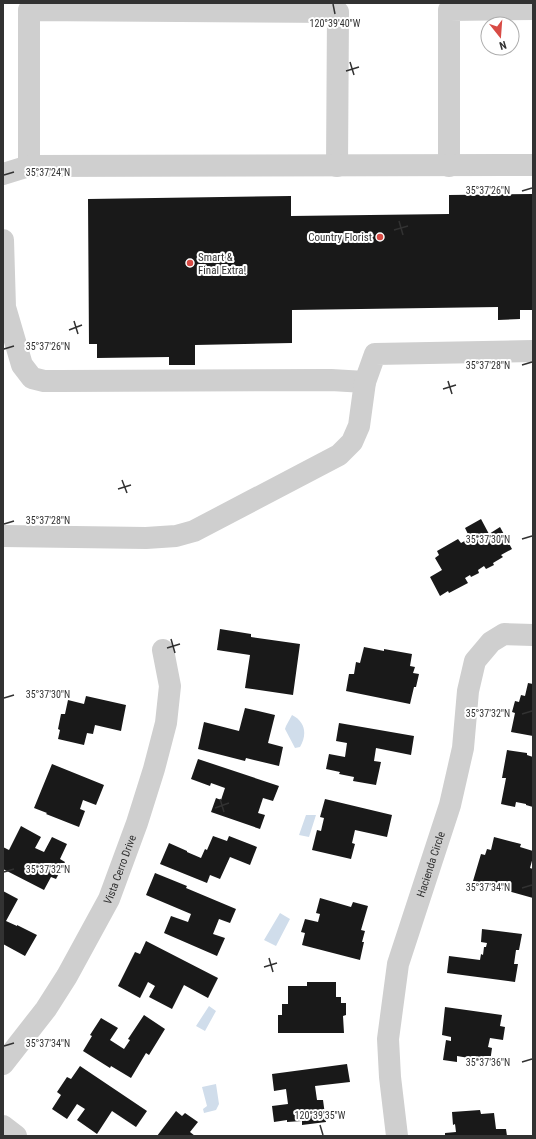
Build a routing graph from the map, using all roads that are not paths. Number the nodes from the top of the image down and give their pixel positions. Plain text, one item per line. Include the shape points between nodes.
1 (26, 6) edge
2 (533, 9) edge
3 (29, 166) junction
4 (337, 166) junction
5 (449, 166) junction
6 (533, 166) edge
7 (3, 174) edge
8 (3, 240) edge
9 (533, 351) edge
10 (366, 382) junction
11 (3, 536) edge
12 (533, 635) edge
13 (163, 650) dead end
14 (3, 1064) edge
15 (3, 1126) edge
16 (16, 1136) edge
17 (397, 1136) edge

1 - 3 street
1 - 4 street via 338,12
2 - 5 street via 449,10
3 - 4 street
3 - 7 street
4 - 5 street
5 - 6 street
8 - 10 street via 4,307 22,365 32,378 44,381
9 - 10 street via 375,354
10 - 11 street via 359,426 352,442 339,455 194,531 176,536 146,538
12 - 17 street, Hacienda Circle via 504,634 491,642 475,660 468,691 463,748 450,805 398,964 388,1039
13 - 14 street, Vista Cerro Drive via 170,686 166,723 139,816 109,900 68,976
15 - 16 street

